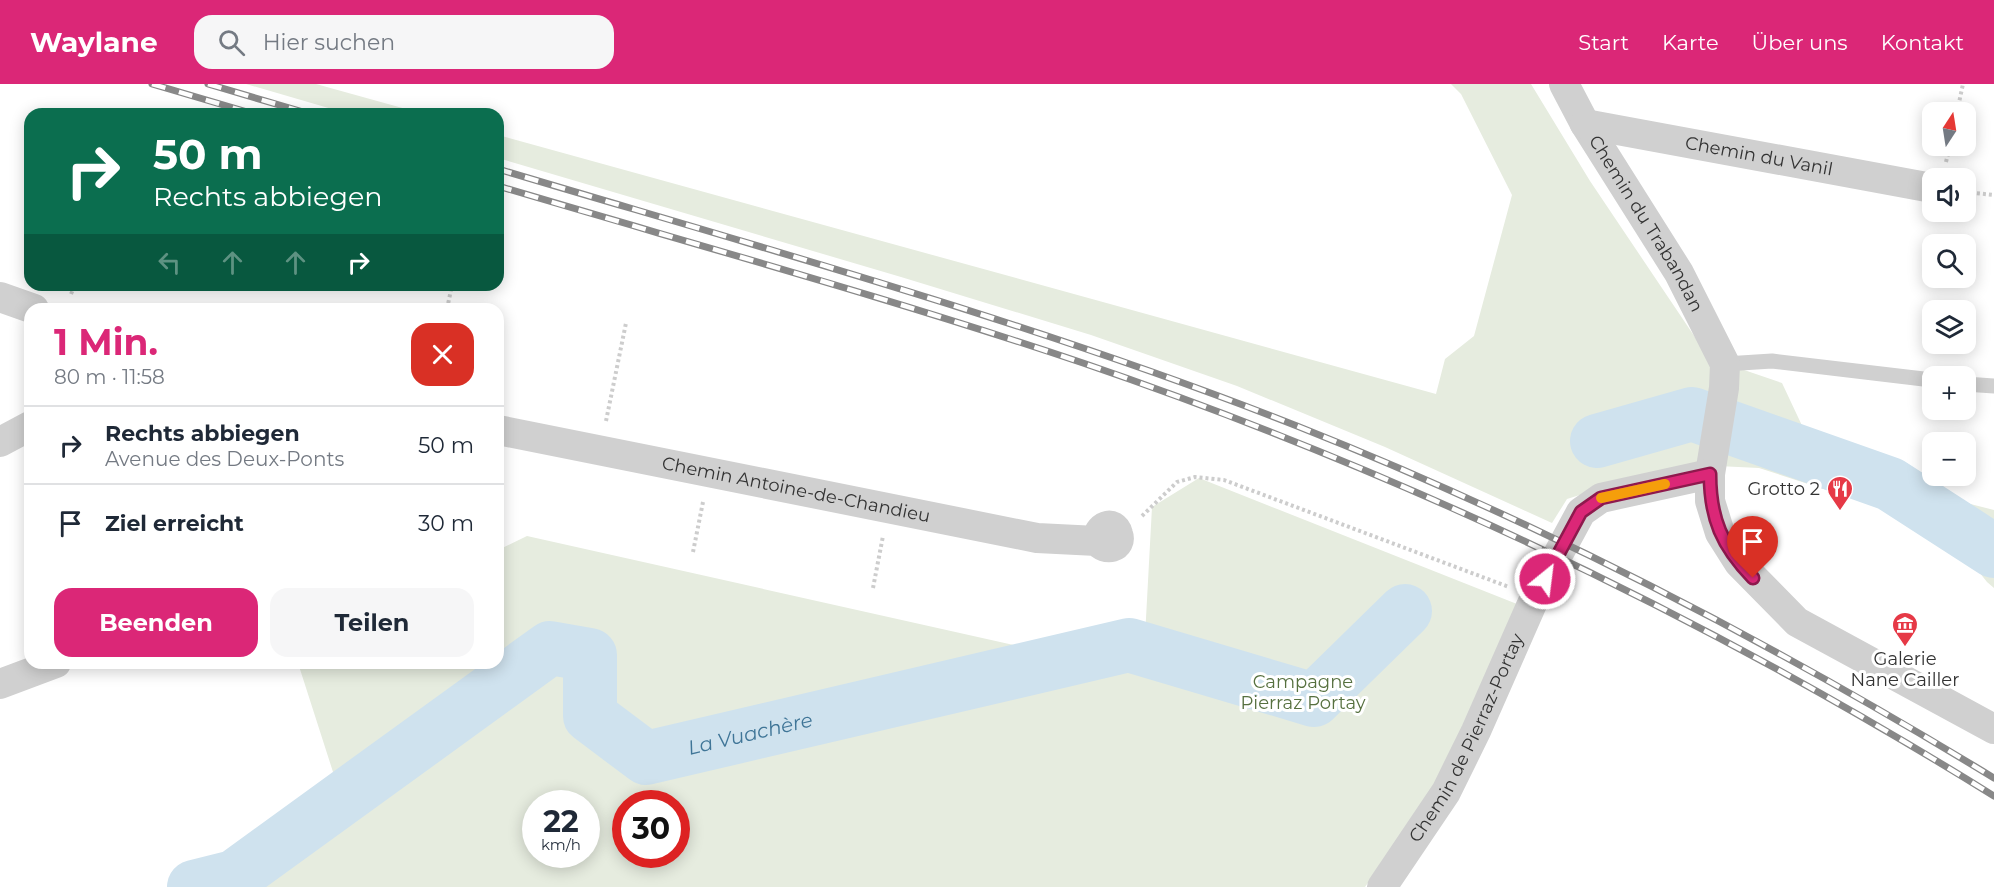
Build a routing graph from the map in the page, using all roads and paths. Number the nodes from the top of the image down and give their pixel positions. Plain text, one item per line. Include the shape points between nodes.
1 (1564, 84) edge
2 (1963, 84) edge
3 (1959, 102) edge
4 (1585, 124) junction
5 (1922, 186) edge
6 (1976, 193) edge
7 (1994, 195) edge
8 (72, 291) edge
9 (71, 294) dead end
10 (0, 297) edge
11 (24, 305) edge
12 (626, 324) dead end
13 (1725, 364) junction
14 (1922, 379) edge
15 (1976, 385) edge
16 (1994, 386) edge
17 (24, 429) edge
18 (504, 431) edge
19 (0, 442) edge
20 (600, 451) junction
21 (1710, 474) junction
22 (703, 500) dead end
23 (883, 535) dead end
24 (1108, 537) joint
25 (693, 552) dead end
26 (873, 588) dead end
27 (1535, 597) junction
28 (40, 669) edge
29 (0, 684) edge
30 (1994, 729) edge
31 (1382, 887) edge

1 - 4 street, Chemin du Trabandan
2 - 3 path
4 - 5 street, Chemin du Vanil
4 - 13 street, Chemin du Trabandan via 1679,273
6 - 7 path
8 - 9 path
10 - 11 street
12 - 20 path
13 - 14 lane via 1772,361
13 - 21 street
15 - 16 lane
17 - 19 street
18 - 20 street, Chemin Antoine-de-Chandieu
20 - 24 street, Chemin Antoine-de-Chandieu via 1037,538
21 - 27 street, Chemin de Pierraz-Portay via 1601,498 1581,512
21 - 30 street via 1710,501 1720,533 1739,563 1797,622
22 - 25 path
23 - 26 path
24 - 27 path via 1135,524 1177,483 1195,477 1224,480
27 - 31 street, Chemin de Pierraz-Portay via 1446,792
28 - 29 street

